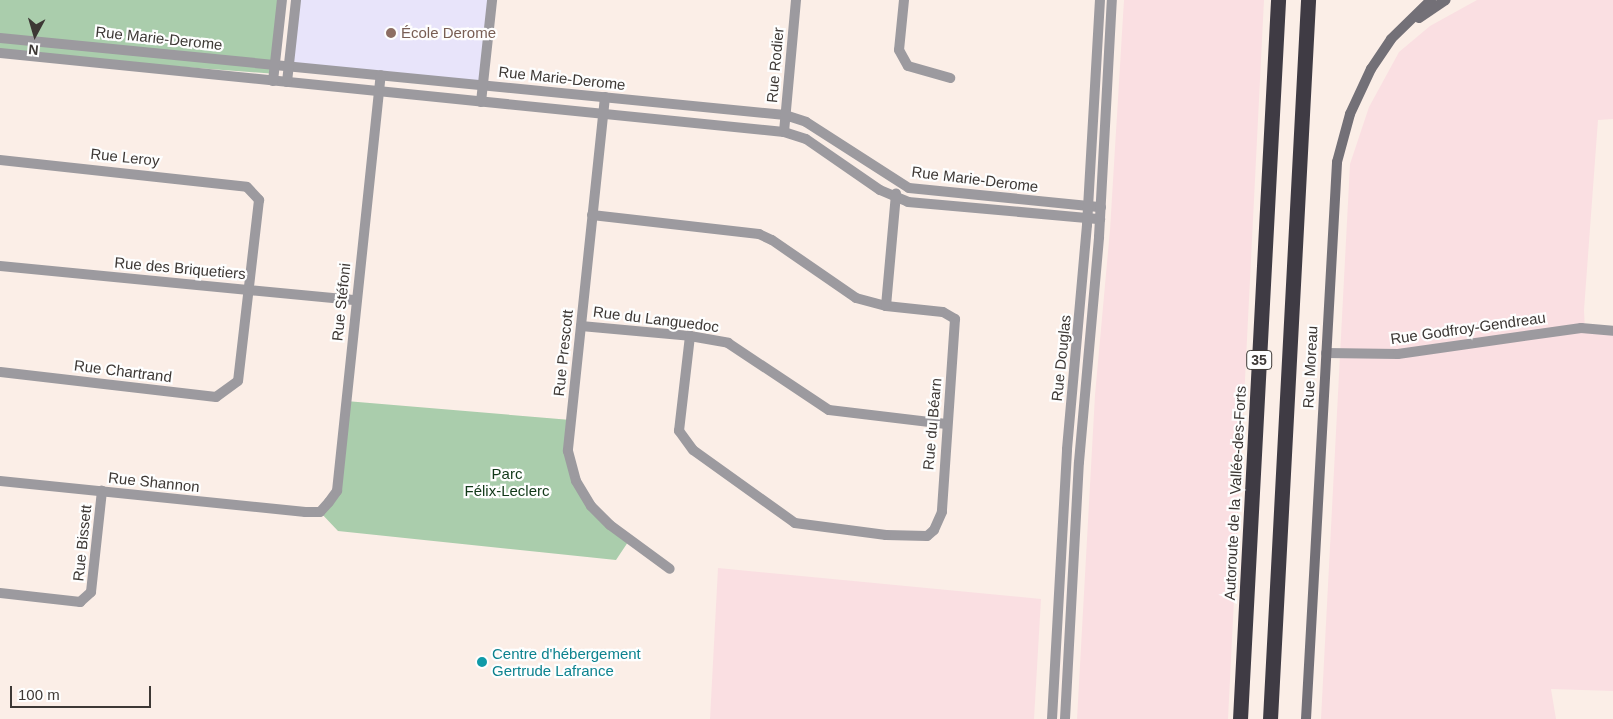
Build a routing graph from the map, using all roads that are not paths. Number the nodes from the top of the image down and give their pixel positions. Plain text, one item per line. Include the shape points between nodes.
1 (282, 0) edge
2 (296, 0) edge
3 (492, 0) edge
4 (796, 0) edge
5 (904, 0) edge
6 (1100, 0) edge
7 (1112, 0) edge
8 (1278, 0) edge
9 (1308, 0) edge
10 (1318, 0) edge
11 (1431, 0) edge
12 (1446, 0) edge
13 (1398, 32) junction
14 (0, 38) edge
15 (1305, 52) junction
16 (0, 54) edge
17 (275, 65) junction
18 (289, 66) junction
19 (381, 75) junction
20 (950, 78) dead end
21 (273, 81) junction
22 (287, 82) junction
23 (484, 85) junction
24 (379, 91) junction
25 (605, 97) junction
26 (482, 102) junction
27 (603, 114) junction
28 (785, 115) junction
29 (784, 132) junction
30 (0, 160) edge
31 (896, 182) junction
32 (896, 198) junction
33 (1089, 206) junction
34 (1101, 207) junction
35 (592, 215) junction
36 (1088, 218) junction
37 (1100, 219) junction
38 (0, 266) edge
39 (249, 290) junction
40 (356, 300) junction
41 (886, 306) junction
42 (581, 326) junction
43 (1613, 331) edge
44 (690, 336) junction
45 (1326, 352) junction
46 (0, 372) edge
47 (946, 424) junction
48 (0, 481) edge
49 (102, 491) junction
50 (305, 512) joint
51 (670, 569) dead end
52 (0, 593) edge
53 (1052, 719) edge
54 (1065, 719) edge
55 (1240, 719) edge
56 (1270, 719) edge
57 (1306, 719) edge

1 - 17 street
2 - 18 street
3 - 23 street
4 - 28 street, Rue Rodier
5 - 20 street via 899,50 908,66
6 - 33 street, Rue Douglas
7 - 34 street, Rue Douglas
8 - 55 highway, Autoroute de la Vallée-des-Forts / 35
9 - 15 highway, 35
10 - 15 highway
11 - 13 street, Rue Moreau
12 - 13 street, Rue Moreau
13 - 45 street, Rue Moreau via 1377,58 1359,90 1339,152
14 - 17 street, Rue Marie-Derome
15 - 56 highway, 35
16 - 21 street, Rue Marie-Derome
17 - 18 street, Rue Marie-Derome
17 - 21 street
18 - 19 street, Rue Marie-Derome
18 - 22 street
19 - 23 street, Rue Marie-Derome
19 - 24 street, Rue Stéfoni
21 - 22 street, Rue Marie-Derome
22 - 24 street, Rue Marie-Derome
23 - 25 street, Rue Marie-Derome
23 - 26 street
24 - 26 street, Rue Marie-Derome
24 - 40 street, Rue Stéfoni
25 - 27 street, Rue Prescott
25 - 28 street, Rue Marie-Derome
26 - 27 street, Rue Marie-Derome
27 - 29 street, Rue Marie-Derome
27 - 35 street, Rue Prescott
28 - 29 street, Rue Rodier
28 - 31 street, Rue Marie-Derome via 806,122
29 - 32 street, Rue Marie-Derome via 806,139
30 - 39 street, Rue Leroy via 247,187 259,200
31 - 32 street
31 - 33 street, Rue Marie-Derome via 908,188
32 - 36 street, Rue Marie-Derome via 908,202
32 - 41 street
33 - 34 street, Rue Marie-Derome
33 - 36 street, Rue Douglas
34 - 37 street, Rue Douglas
35 - 41 street, Rue du Béarn via 758,234 772,240 856,298
35 - 42 street, Rue Prescott
36 - 37 street, Rue Marie-Derome
36 - 53 street, Rue Douglas via 1067,449
37 - 54 street, Rue Douglas via 1079,462
38 - 39 street, Rue des Briquetiers
39 - 40 street, Rue des Briquetiers
39 - 46 street, Rue Chartrand via 238,381 216,397
40 - 50 street, Rue Stéfoni via 336,490 320,512
41 - 47 street, Rue du Béarn via 943,312 955,319
42 - 44 street, Rue du Languedoc
42 - 51 street, Rue Prescott via 568,451 576,481 592,506 610,525
43 - 45 street, Rue Godfroy-Gendreau via 1581,328 1398,354
44 - 47 street, Rue du Languedoc via 728,343 829,410
44 - 47 street, Rue du Béarn via 679,431 684,440 795,523 838,530 927,536 934,530 942,512
45 - 57 street, Rue Moreau
48 - 49 street, Rue Shannon
49 - 50 street, Rue Shannon
49 - 52 street, Rue Bissett via 91,592 80,602

